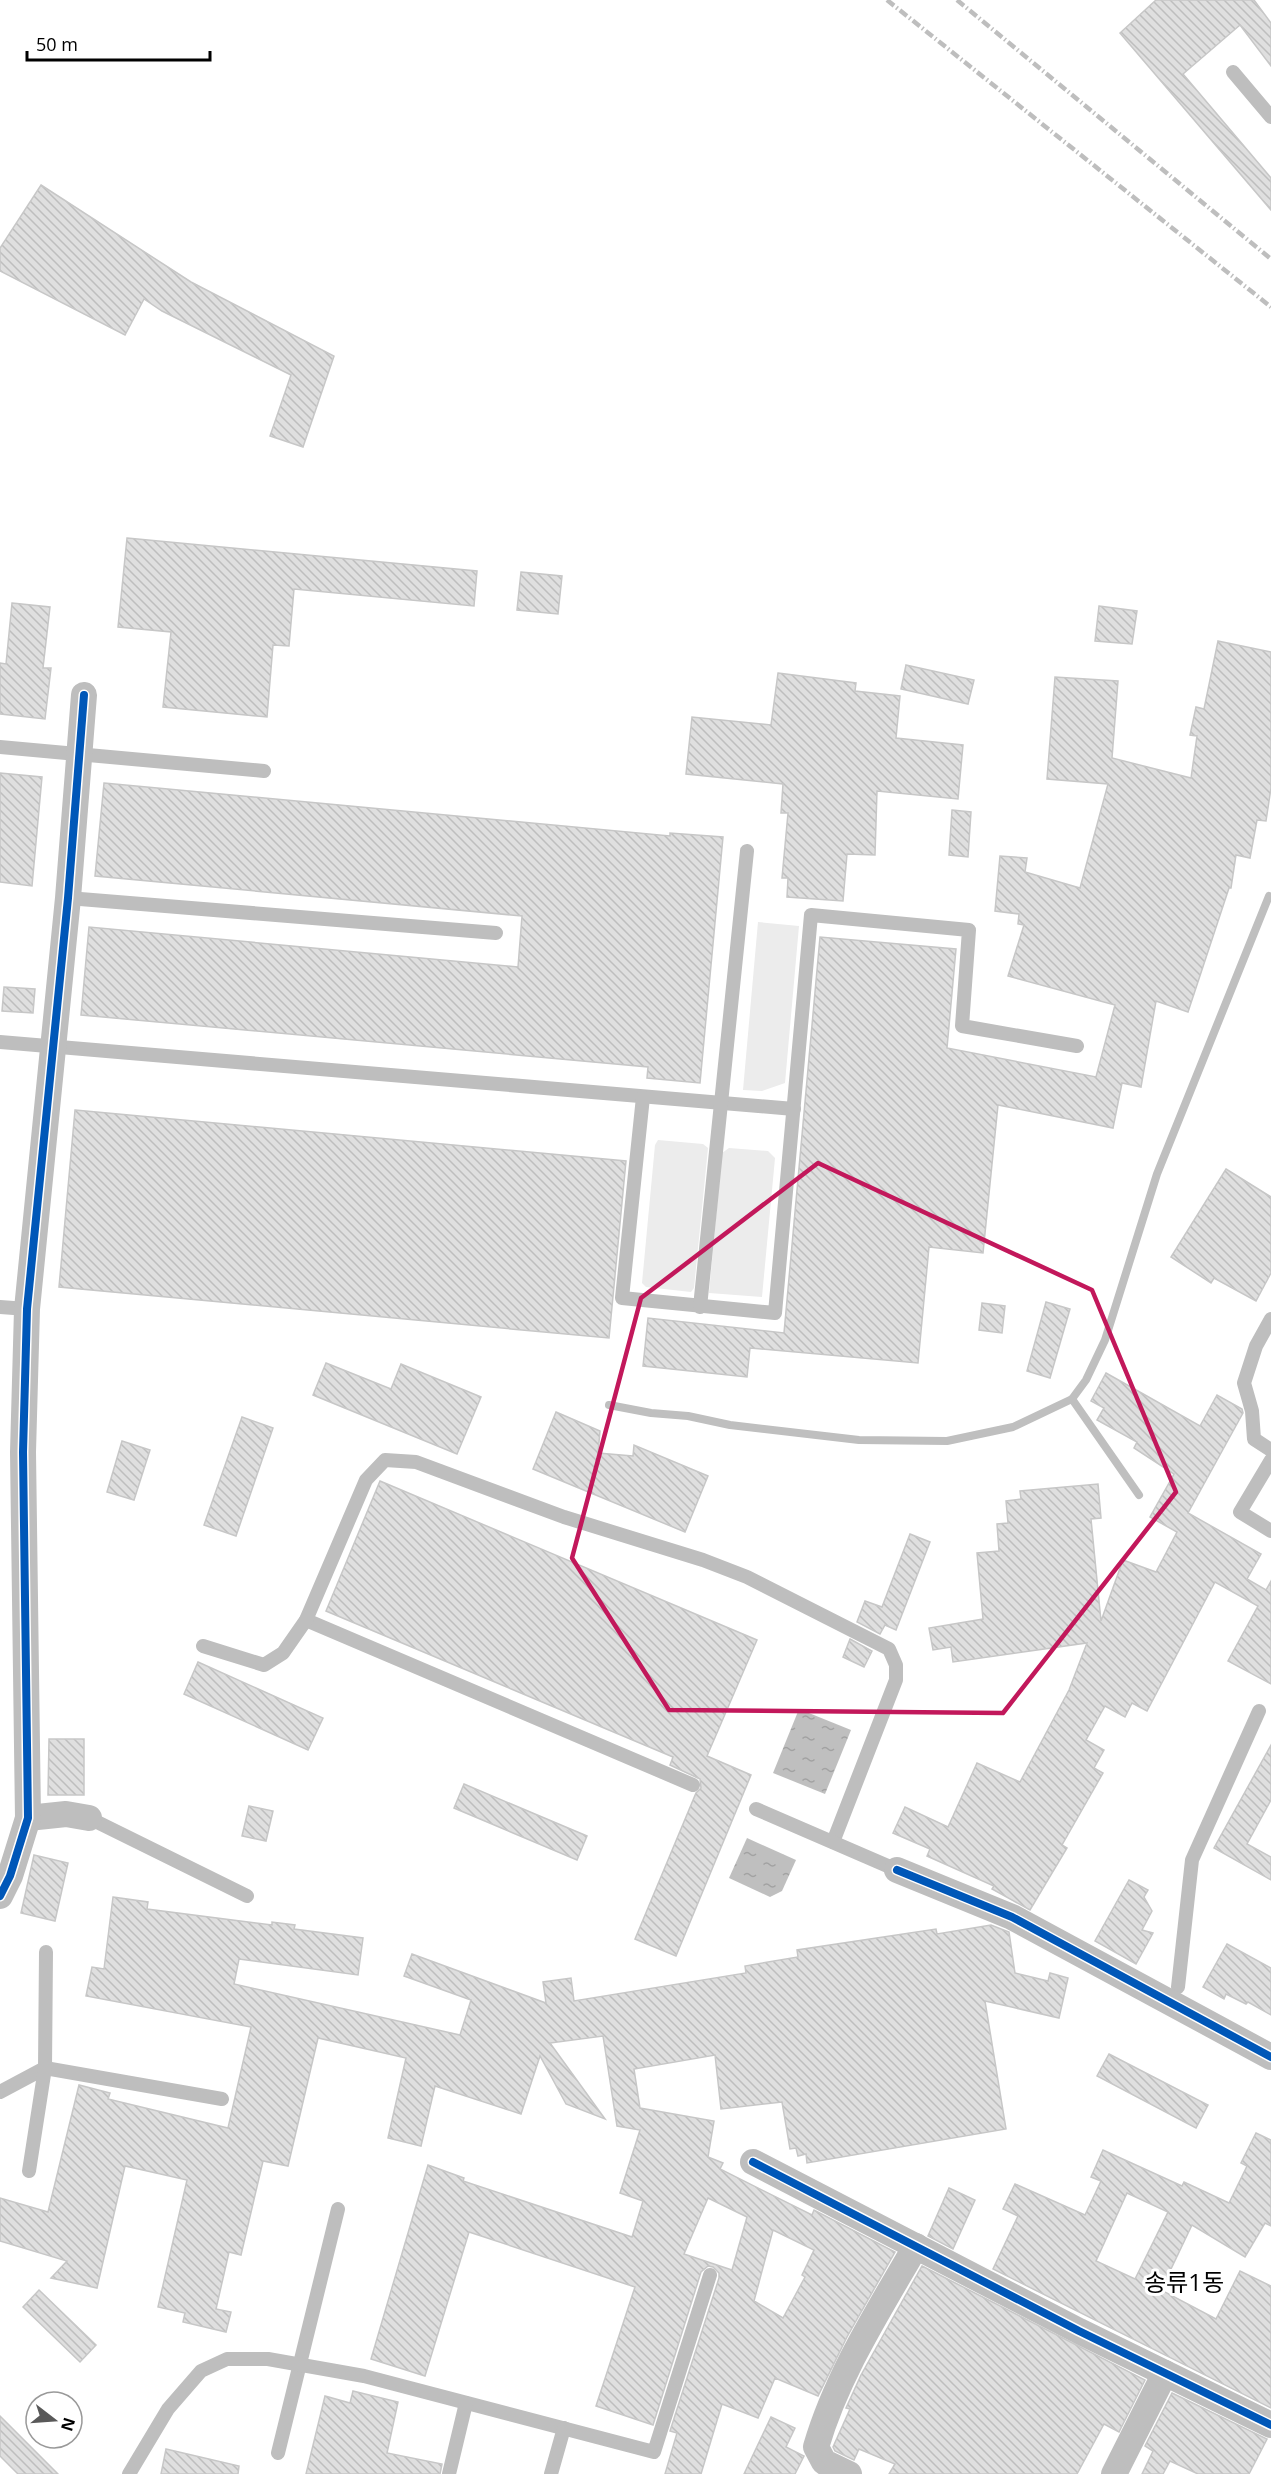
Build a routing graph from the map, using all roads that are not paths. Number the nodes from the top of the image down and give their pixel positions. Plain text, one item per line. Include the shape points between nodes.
1 (1233, 72) dead end
2 (1271, 117) edge
3 (84, 695) dead end
4 (0, 747) edge
5 (80, 754) junction
6 (264, 771) dead end
7 (747, 851) dead end
8 (68, 898) junction
9 (496, 933) dead end
10 (0, 1042) edge
11 (1077, 1046) dead end
12 (53, 1047) junction
13 (643, 1097) junction
14 (720, 1103) junction
15 (794, 1109) junction
16 (0, 1307) edge
17 (700, 1307) junction
18 (27, 1309) junction
19 (1271, 1319) edge
20 (1271, 1450) edge
21 (1271, 1460) edge
22 (1271, 1531) edge
23 (306, 1620) junction
24 (203, 1646) dead end
25 (1259, 1711) dead end
26 (693, 1785) dead end
27 (756, 1809) dead end
28 (28, 1818) junction
29 (89, 1818) joint
30 (833, 1842) junction
31 (897, 1870) joint
32 (1, 1891) edge
33 (247, 1896) dead end
34 (46, 1952) dead end
35 (1177, 1996) junction
36 (1271, 2057) edge
37 (45, 2068) junction
38 (0, 2092) edge
39 (222, 2099) dead end
40 (753, 2162) dead end
41 (29, 2171) dead end
42 (338, 2210) dead end
43 (916, 2246) junction
44 (710, 2275) dead end
45 (300, 2364) junction
46 (1165, 2373) junction
47 (466, 2403) junction
48 (1271, 2425) edge
49 (564, 2428) junction
50 (278, 2453) dead end
51 (129, 2474) edge
52 (449, 2474) edge
53 (551, 2474) edge
54 (849, 2474) edge
55 (1114, 2474) edge

1 - 2 lane
3 - 5 street
4 - 5 lane
5 - 6 lane
5 - 8 street
7 - 14 lane
8 - 9 lane
8 - 12 street
10 - 12 lane
11 - 15 lane via 962,1026 969,930 811,915
12 - 13 lane
12 - 18 street
13 - 14 lane
13 - 17 lane via 622,1298
14 - 15 lane
14 - 17 lane
15 - 17 lane via 775,1313
16 - 18 lane
18 - 28 street via 23,1452
19 - 20 lane via 1256,1346 1244,1383 1254,1439
21 - 22 lane via 1240,1512
23 - 24 lane via 283,1653 264,1665
23 - 26 lane
23 - 30 lane via 366,1480 385,1460 416,1462 564,1517 747,1577 890,1649 896,1665 896,1680
25 - 35 lane via 1192,1860
27 - 30 lane
28 - 29 street via 66,1814
28 - 32 street
29 - 33 lane
30 - 31 lane
31 - 35 street via 1012,1917
34 - 37 lane
35 - 36 street
37 - 38 lane
37 - 39 lane
37 - 41 lane
40 - 43 street
42 - 45 lane
43 - 46 street
43 - 54 street via 862,2339 816,2446 824,2462
44 - 49 lane via 654,2452
45 - 47 lane
45 - 50 lane
45 - 51 lane via 268,2358 227,2359 201,2371 168,2409
46 - 48 street
46 - 55 street
47 - 49 lane
47 - 52 lane
49 - 53 lane

